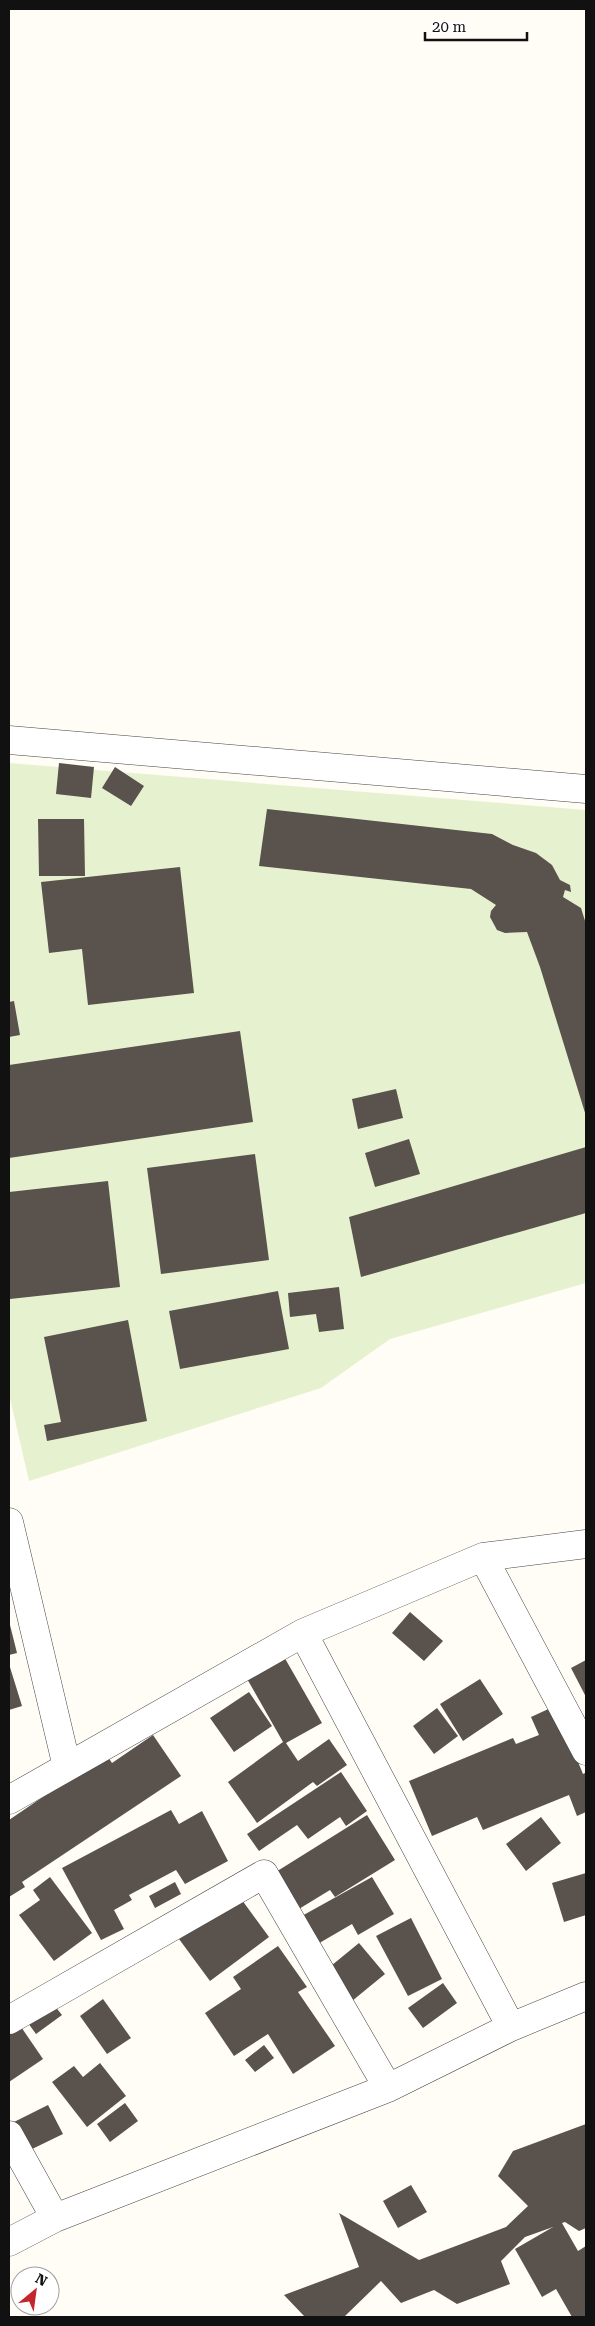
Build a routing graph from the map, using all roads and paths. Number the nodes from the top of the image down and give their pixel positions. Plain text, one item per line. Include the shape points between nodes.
1 (9, 740) edge
2 (586, 790) edge
3 (9, 1522) edge
4 (586, 1544) edge
5 (483, 1557) junction
6 (303, 1632) junction
7 (586, 1751) edge
8 (68, 1767) junction
9 (9, 1800) edge
10 (586, 1996) edge
11 (9, 2020) edge
12 (511, 2027) junction
13 (388, 2088) junction
14 (9, 2135) edge
15 (55, 2218) junction
16 (9, 2242) edge

1 - 2 street
3 - 8 street
4 - 5 street
5 - 6 street
5 - 7 street
6 - 8 street
6 - 12 street
8 - 9 street
10 - 12 street
11 - 13 street via 264,1874
12 - 13 street
13 - 15 street
14 - 15 street
15 - 16 street

